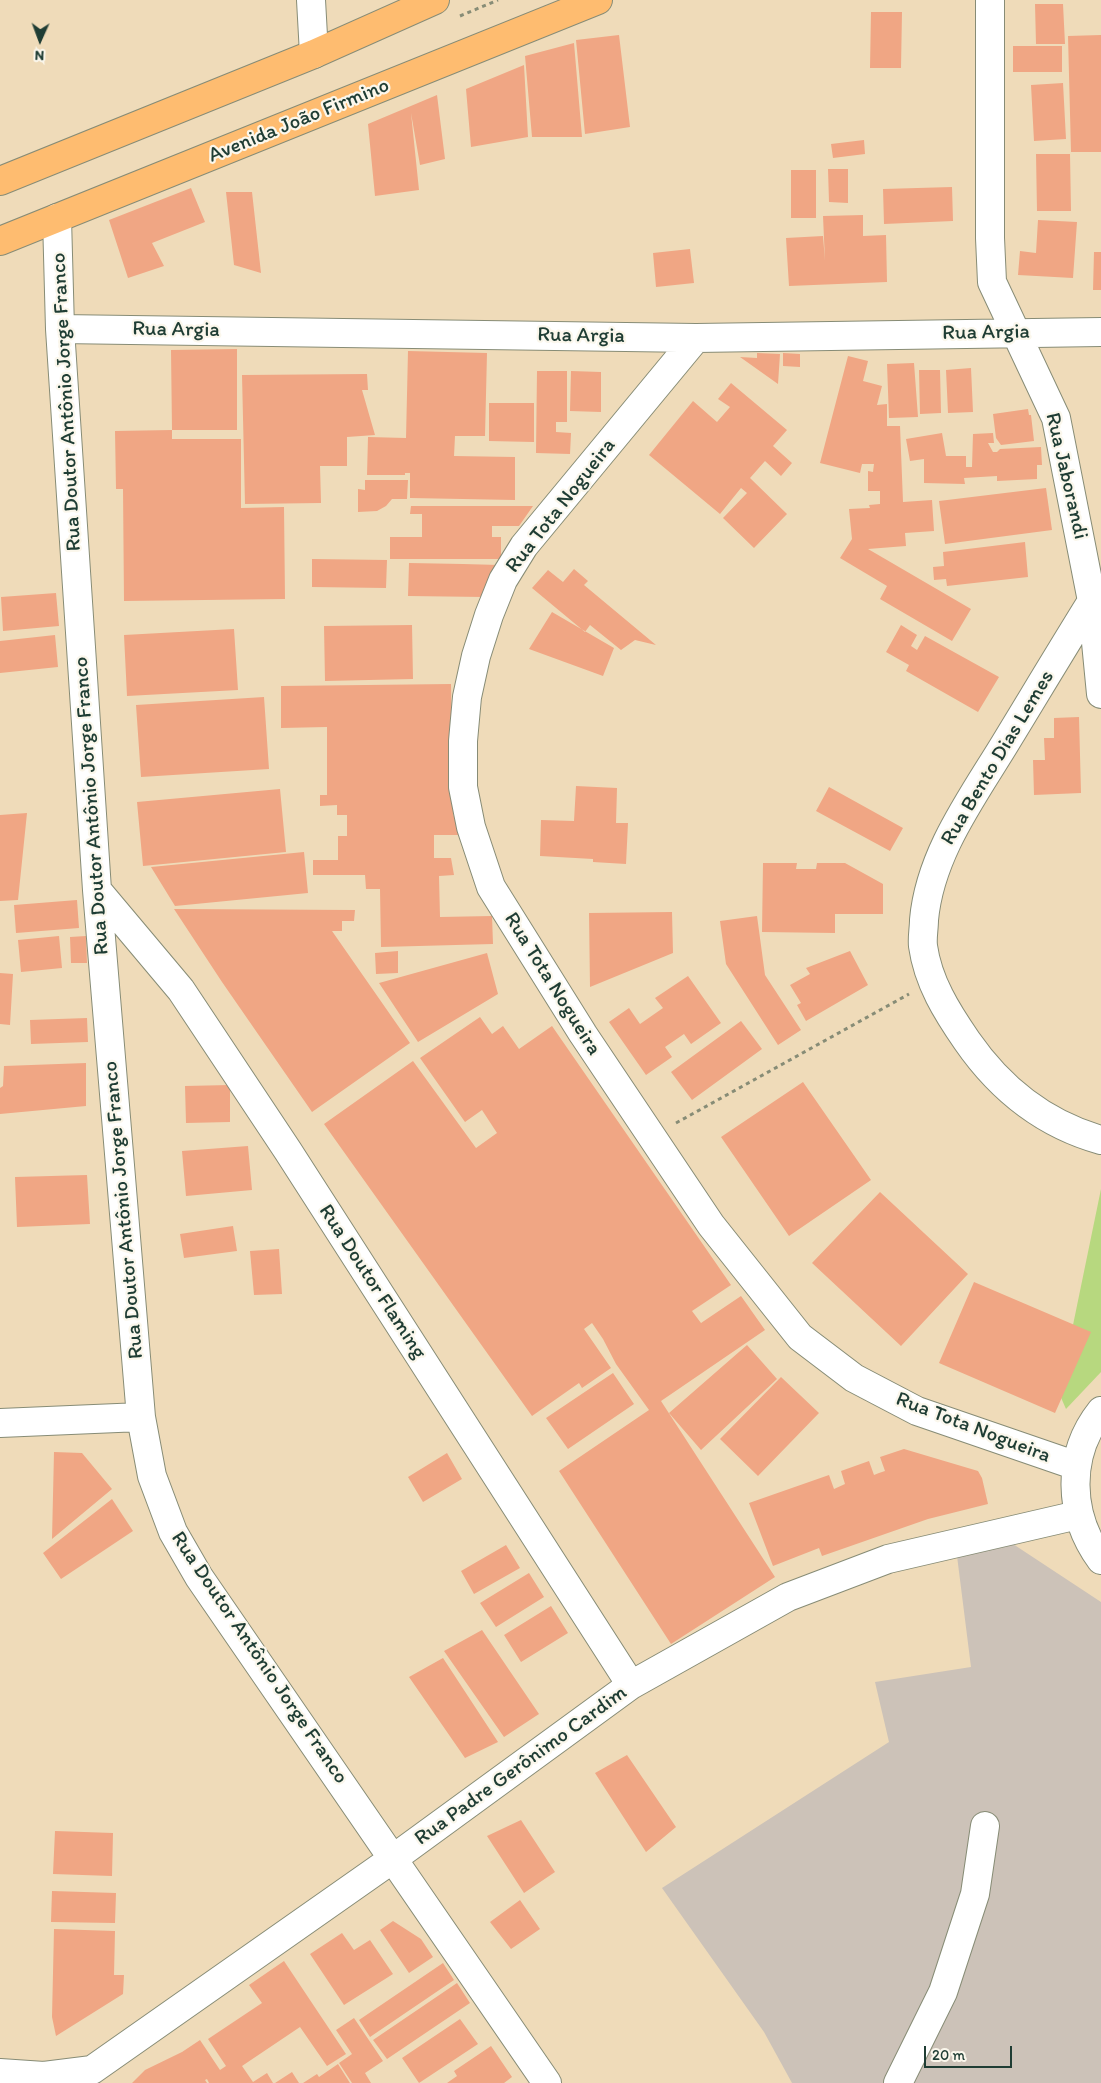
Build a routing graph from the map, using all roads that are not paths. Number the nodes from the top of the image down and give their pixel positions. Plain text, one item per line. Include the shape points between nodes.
1 (311, 0) edge
2 (435, 0) edge
3 (598, 0) edge
4 (990, 0) edge
5 (314, 54) junction
6 (0, 181) edge
7 (57, 218) junction
8 (0, 241) edge
9 (60, 329) junction
10 (1014, 332) junction
11 (1101, 332) edge
12 (696, 338) junction
13 (1096, 606) edge
14 (1101, 694) edge
15 (97, 890) junction
16 (1101, 1140) edge
17 (1101, 1411) edge
18 (141, 1417) junction
19 (0, 1423) edge
20 (1077, 1466) junction
21 (1078, 1515) junction
22 (1101, 1560) edge
23 (631, 1685) junction
24 (985, 1826) dead end
25 (394, 1858) junction
26 (0, 2073) edge
27 (92, 2077) edge
28 (547, 2083) edge
29 (898, 2083) edge

1 - 5 street
2 - 5 main road
3 - 7 main road, Avenida João Firmino
4 - 10 street, Rua Jaborandi via 992,282
5 - 6 main road
7 - 8 main road, Avenida João Firmino
7 - 9 street, Rua Doutor Antônio Jorge Franco
9 - 12 street, Rua Argia
9 - 15 street, Rua Doutor Antônio Jorge Franco
10 - 11 street, Rua Argia
10 - 12 street, Rua Argia
10 - 13 street, Rua Jaborandi via 1056,418
12 - 20 street, Rua Tota Nogueira via 524,546 503,580 476,656 467,697 463,741 465,795 471,827 491,887 583,1034 711,1225 800,1337 854,1378 917,1411
13 - 14 street, Rua Jaborandi
13 - 16 street, Rua Bento Dias Lemes via 946,842 926,897 922,945 931,982 985,1067 1021,1101 1046,1118
15 - 18 street, Rua Doutor Antônio Jorge Franco
15 - 23 street, Rua Doutor Flaming via 180,990 288,1151
17 - 20 street via 1080,1448
18 - 19 street
18 - 25 street, Rua Doutor Antônio Jorge Franco via 152,1476 173,1532 200,1577
20 - 21 street via 1074,1484
21 - 22 street via 1090,1545
21 - 23 street, Rua Padre Gerônimo Cardim via 888,1559 797,1594
23 - 25 street, Rua Padre Gerônimo Cardim
24 - 29 street via 975,1894 943,1992
25 - 27 street, Rua Padre Gerônimo Cardim
25 - 28 street, Rua Doutor Antônio Jorge Franco
26 - 27 street, Rua Padre Gerônimo Cardim

